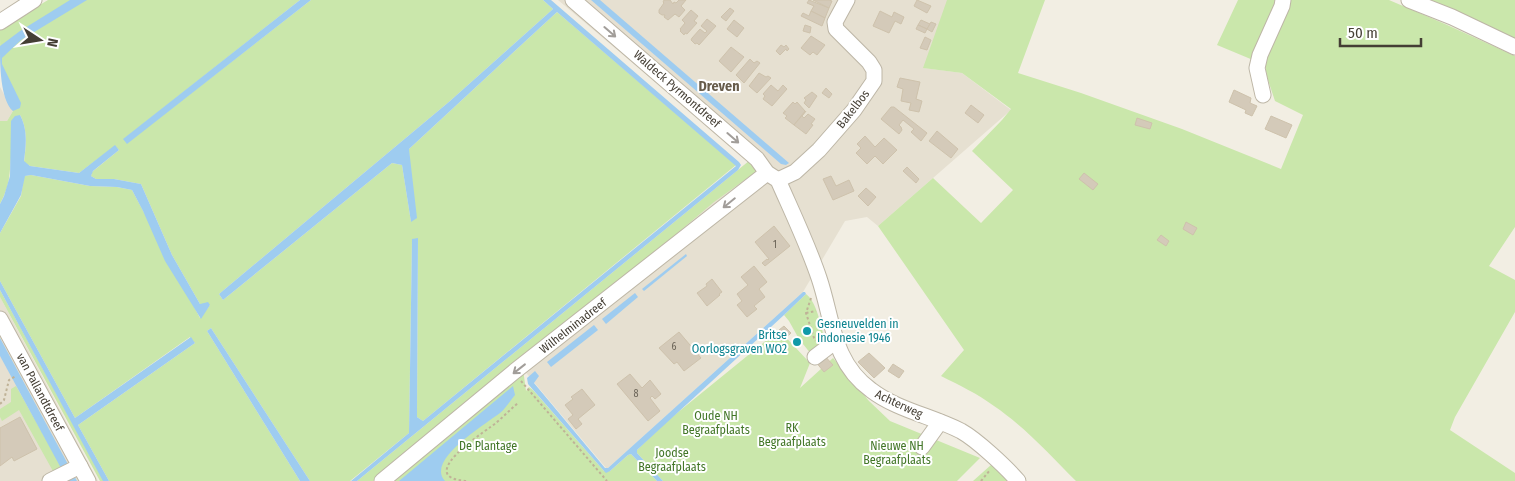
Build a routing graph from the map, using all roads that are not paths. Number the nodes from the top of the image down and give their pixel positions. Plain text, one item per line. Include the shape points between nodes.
1 (34, 0) edge
2 (573, 0) edge
3 (847, 0) edge
4 (1283, 0) edge
5 (1409, 0) edge
6 (0, 22) edge
7 (1515, 47) edge
8 (1263, 95) dead end
9 (772, 176) junction
10 (0, 319) edge
11 (836, 341) junction
12 (819, 354) road end
13 (940, 422) junction
14 (922, 447) dead end
15 (76, 468) junction
16 (55, 479) edge
17 (88, 481) edge
18 (382, 481) edge
19 (1018, 481) edge

1 - 6 street
2 -> 9 street, Waldeck Pyrmontdreef via 758,159
3 - 9 street, Bakelbos via 835,22 836,29 869,62 874,70 874,81 854,110 795,172
4 - 8 street via 1257,68
5 - 7 street
9 - 11 street, Achterweg via 820,278
9 -> 18 street, Wilhelminadreef via 515,371
10 - 15 street, van Pallandtdreef
11 - 12 street
11 - 13 street, Achterweg via 850,370 871,391
13 - 14 street
13 - 19 street, Achterweg via 962,432
15 - 16 street
15 - 17 street, van Pallandtdreef

